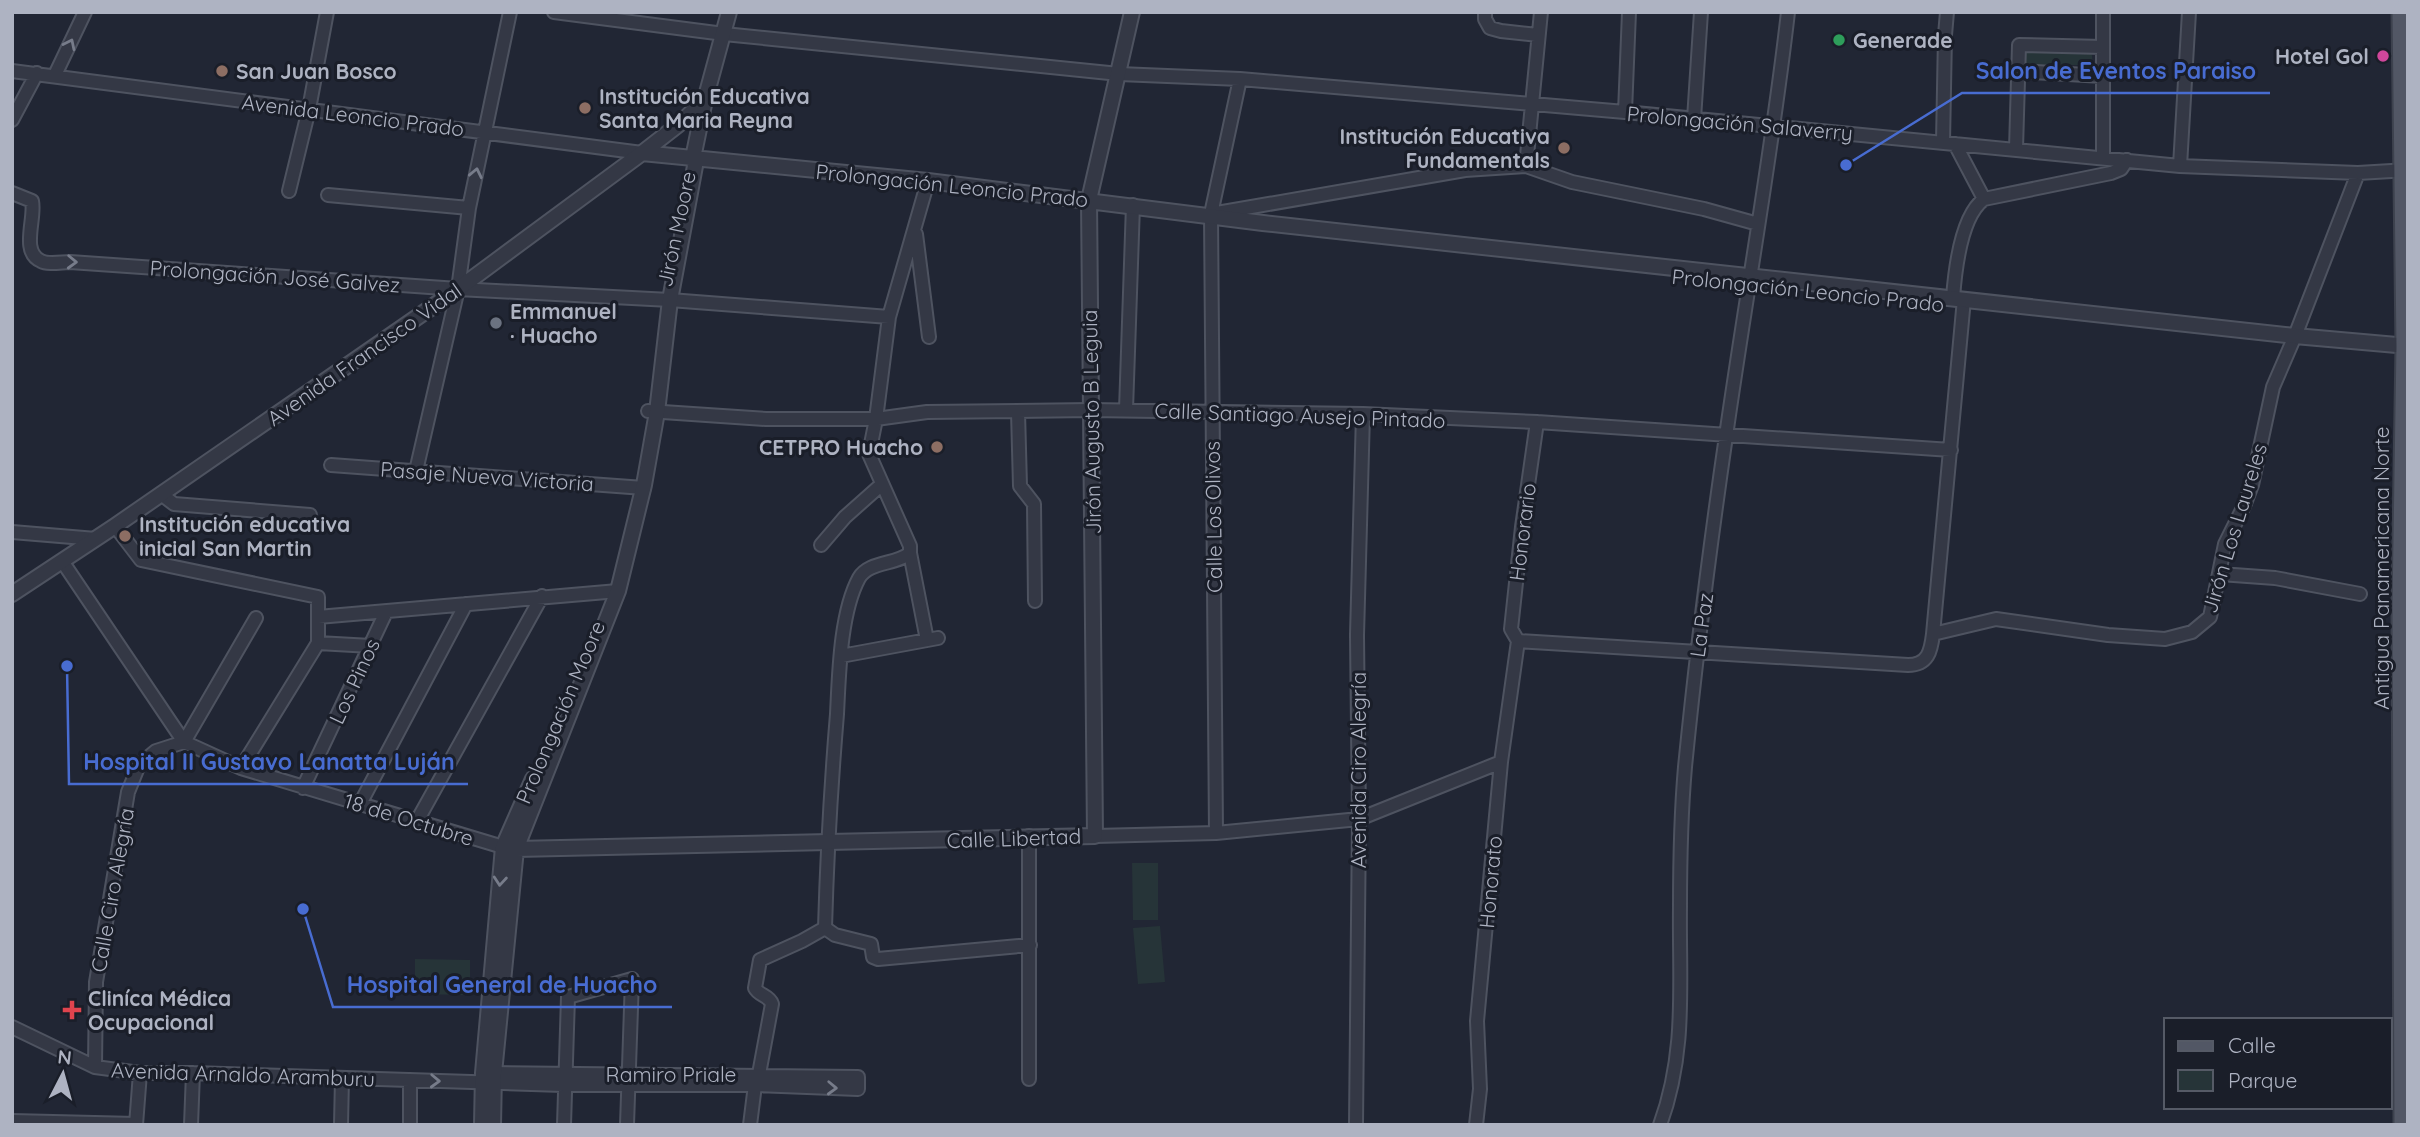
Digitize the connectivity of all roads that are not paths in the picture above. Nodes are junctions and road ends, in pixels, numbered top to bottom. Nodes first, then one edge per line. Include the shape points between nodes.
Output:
1 (85, 12) edge
2 (327, 12) edge
3 (510, 12) edge
4 (554, 12) edge
5 (729, 12) edge
6 (1132, 12) edge
7 (1485, 12) edge
8 (1541, 12) edge
9 (1629, 12) edge
10 (1701, 12) edge
11 (1788, 12) edge
12 (1947, 12) edge
13 (2103, 12) edge
14 (2189, 12) edge
15 (2402, 12) edge
16 (724, 34) junction
17 (1538, 35) junction
18 (2103, 47) junction
19 (12, 71) edge
20 (2017, 71) junction
21 (37, 73) junction
22 (1119, 74) junction
23 (55, 75) junction
24 (2103, 76) junction
25 (1240, 79) junction
26 (705, 100) junction
27 (1533, 104) junction
28 (309, 109) junction
29 (1625, 112) junction
30 (1694, 119) junction
31 (12, 120) edge
32 (1775, 126) junction
33 (485, 132) junction
34 (1949, 143) junction
35 (2017, 149) junction
36 (642, 153) junction
37 (693, 158) junction
38 (2103, 158) junction
39 (2127, 160) junction
40 (1526, 166) junction
41 (2180, 166) junction
42 (2405, 170) edge
43 (2358, 173) junction
44 (928, 181) junction
45 (289, 191) dead end
46 (12, 193) edge
47 (328, 195) dead end
48 (1984, 199) junction
49 (1089, 200) junction
50 (1133, 205) junction
51 (469, 208) junction
52 (1210, 214) junction
53 (1758, 224) junction
54 (915, 229) junction
55 (1751, 280) junction
56 (458, 289) junction
57 (665, 300) junction
58 (1960, 302) junction
59 (889, 317) junction
60 (929, 337) dead end
61 (2293, 340) junction
62 (2407, 350) edge
63 (1091, 410) junction
64 (1126, 410) junction
65 (1212, 411) junction
66 (652, 412) junction
67 (1018, 412) junction
68 (1363, 414) junction
69 (876, 419) junction
70 (1537, 422) junction
71 (1726, 436) junction
72 (1951, 450) junction
73 (331, 465) dead end
74 (416, 471) junction
75 (2405, 474) edge
76 (881, 485) junction
77 (640, 487) junction
78 (161, 494) junction
79 (310, 515) dead end
80 (115, 526) junction
81 (12, 532) edge
82 (96, 538) junction
83 (821, 545) dead end
84 (2405, 549) edge
85 (911, 553) junction
86 (62, 561) junction
87 (2220, 574) junction
88 (614, 591) junction
89 (12, 594) edge
90 (2360, 594) dead end
91 (542, 596) junction
92 (1035, 601) dead end
93 (466, 604) junction
94 (386, 612) junction
95 (318, 617) junction
96 (256, 618) dead end
97 (1933, 634) junction
98 (1518, 641) junction
99 (318, 643) junction
100 (371, 646) junction
101 (1698, 652) junction
102 (841, 656) junction
103 (2405, 663) edge
104 (184, 742) junction
105 (1501, 762) junction
106 (241, 768) junction
107 (303, 788) junction
108 (360, 804) junction
109 (1359, 819) junction
110 (417, 821) junction
111 (1216, 833) junction
112 (1029, 836) junction
113 (1095, 836) junction
114 (827, 843) junction
115 (509, 848) junction
116 (825, 928) junction
117 (1030, 945) junction
118 (2406, 953) edge
119 (12, 1027) edge
120 (95, 1068) junction
121 (140, 1073) junction
122 (193, 1073) junction
123 (342, 1078) junction
124 (488, 1078) junction
125 (565, 1079) junction
126 (1029, 1079) dead end
127 (410, 1080) junction
128 (629, 1080) junction
129 (757, 1080) junction
130 (858, 1083) dead end
131 (12, 1121) edge
132 (136, 1124) edge
133 (191, 1125) edge
134 (341, 1125) edge
135 (410, 1125) edge
136 (482, 1125) edge
137 (493, 1125) edge
138 (564, 1125) edge
139 (627, 1125) edge
140 (750, 1125) edge
141 (1356, 1125) edge
142 (1476, 1125) edge
143 (1660, 1125) edge
144 (2404, 1125) edge

23 -> 1 street
2 - 28 street
3 - 33 street
4 - 16 street, Prolongación Salaverry
5 - 16 street, Jirón Moore
6 - 22 street, Jirón Augusto B Leguia
7 - 17 street via 1490,28
8 - 17 street
9 - 29 street
10 - 30 street
11 - 32 street, La Paz
12 - 34 street
13 - 18 street
14 - 41 street
15 - 42 main road, Antigua Panamericana Norte
16 - 22 street, Prolongación Salaverry
16 - 26 street, Jirón Moore
17 - 27 street
18 - 20 street via 2020,44
18 - 24 street
19 - 21 street, Avenida Leoncio Prado
20 - 24 street
20 - 35 street
21 - 23 street, Avenida Leoncio Prado
21 - 31 street
22 - 25 street, Prolongación Salaverry
22 - 49 street, Jirón Augusto B Leguia
23 - 28 street, Avenida Leoncio Prado
24 - 38 street
25 - 27 street, Prolongación Salaverry
25 - 52 street, Calle Los Olivos
26 - 36 street, Avenida Francisco Vidal
26 - 37 street, Jirón Moore
27 - 29 street, Prolongación Salaverry
27 - 40 street
28 - 33 street, Avenida Leoncio Prado
28 - 45 street
29 - 30 street, Prolongación Salaverry
30 - 32 street, Prolongación Salaverry
32 - 34 street, Prolongación Salaverry
32 - 53 street, La Paz
33 - 36 street, Avenida Leoncio Prado
51 -> 33 street
34 - 35 street, Prolongación Salaverry
34 - 48 street
35 - 38 street, Prolongación Salaverry
36 - 37 street, Avenida Leoncio Prado
36 - 56 street, Avenida Francisco Vidal
37 - 44 street, Prolongación Leoncio Prado
37 - 57 street, Jirón Moore via 695,166
38 - 39 street, Prolongación Salaverry
39 - 41 street, Prolongación Salaverry
39 - 48 street via 2111,173
40 - 52 street, Prolongación Leoncio Prado via 1465,170
40 - 53 street, Prolongación Leoncio Prado via 1572,182
41 - 43 street, Prolongación Salaverry
42 - 43 street, Prolongación Salaverry
42 - 62 main road, Antigua Panamericana Norte
43 - 61 street, Jirón Los Laureles
44 - 49 street, Prolongación Leoncio Prado
44 - 54 street
46 -> 56 street, Prolongación José Galvez via 32,201 30,247 42,262
47 - 51 street
48 - 58 street via 1975,209 1955,271
49 - 50 street, Prolongación Leoncio Prado
49 - 63 street, Jirón Augusto B Leguia
50 - 52 street, Prolongación Leoncio Prado
50 - 64 street
51 - 56 street
52 - 55 street, Prolongación Leoncio Prado
52 - 65 street, Calle Los Olivos
53 - 55 street, La Paz
54 - 59 street
54 - 60 street
55 - 58 street, Prolongación Leoncio Prado
55 - 71 street, La Paz
56 - 57 street, Prolongación José Galvez
56 - 74 street
56 - 78 street, Avenida Francisco Vidal
57 - 59 street, Prolongación José Galvez
57 - 66 street, Prolongación Moore
58 - 61 street, Prolongación Leoncio Prado
58 - 72 street
59 - 69 street
61 - 62 street, Prolongación Leoncio Prado
61 - 87 street, Jirón Los Laureles via 2273,387 2252,485 2225,544
62 - 75 main road, Antigua Panamericana Norte
63 - 64 street, Calle Santiago Ausejo Pintado
63 - 67 street, Calle Santiago Ausejo Pintado
63 - 113 street, Jirón Augusto B Leguia
64 - 65 street, Calle Santiago Ausejo Pintado
65 - 68 street, Calle Santiago Ausejo Pintado
65 - 111 street, Calle Los Olivos
66 - 69 street, Calle Santiago Ausejo Pintado
66 - 77 street, Prolongación Moore
67 - 69 street, Calle Santiago Ausejo Pintado via 927,412
67 - 92 street via 1020,486 1034,504
68 - 70 street, Calle Santiago Ausejo Pintado
68 - 109 street, Avenida Ciro Alegría via 1357,635
69 - 76 street via 869,454
70 - 71 street, Calle Santiago Ausejo Pintado
70 - 98 street, Honorario via 1511,629
71 - 72 street, Calle Santiago Ausejo Pintado
71 - 101 street, La Paz
72 - 97 street
73 - 74 street, Pasaje Nueva Victoria
74 - 77 street, Pasaje Nueva Victoria
75 - 84 main road, Antigua Panamericana Norte
76 - 83 street
76 - 85 street
77 - 88 street, Prolongación Moore
78 - 79 street via 174,504
78 - 80 street, Avenida Francisco Vidal
80 - 82 street, Avenida Francisco Vidal
80 - 95 street via 141,560 318,597
81 - 82 street
82 - 86 street, Avenida Francisco Vidal
84 - 103 main road, Antigua Panamericana Norte
85 - 102 street via 860,576 850,602
85 - 102 street via 933,639
86 - 89 street, Avenida Francisco Vidal
86 - 104 street
87 - 90 street via 2275,578
87 - 97 street, Jirón Los Laureles via 2210,617 2192,632 2165,639 1996,620
88 - 91 street
88 - 115 street, Prolongación Moore
91 - 93 street
91 - 110 street
93 - 94 street
93 - 108 street
94 - 95 street
94 - 100 street, Los Pinos
95 - 99 street
96 - 104 street
97 - 101 street via 1928,656 1913,665
98 - 101 street
98 - 105 street, Honorato
99 - 100 street
99 - 106 street
100 - 107 street, Los Pinos
101 - 143 street, La Paz via 1683,785 1681,1029 1671,1095
102 - 114 street
103 - 118 main road, Antigua Panamericana Norte
104 - 106 street, 18 de Octubre
104 - 120 street, Calle Ciro Alegría via 156,751 139,765 128,792 96,982
105 - 109 street, Calle Libertad
105 - 142 street, Honorato via 1477,1021 1480,1089
106 - 107 street, 18 de Octubre
107 - 108 street, 18 de Octubre
108 - 110 street, 18 de Octubre
109 - 111 street, Calle Libertad
109 - 141 street, Avenida Ciro Alegría
110 - 115 street, 18 de Octubre
111 - 113 street, Calle Libertad
112 - 113 street, Calle Libertad
112 - 114 street, Calle Libertad
112 - 117 street
114 - 115 street, Calle Libertad
114 - 116 street
115 - 124 street, Prolongación Moore
116 - 117 street via 871,944 878,960
116 - 129 street via 760,960 755,988 772,1004
117 - 126 street
118 - 144 main road, Antigua Panamericana Norte
119 - 120 street, Avenida Arnaldo Aramburu
120 - 121 street, Avenida Arnaldo Aramburu
121 - 122 street, Avenida Arnaldo Aramburu
121 - 132 street
122 - 123 street, Avenida Arnaldo Aramburu
122 - 133 street
123 - 127 street, Avenida Arnaldo Aramburu
123 - 134 street
124 - 125 street, Ramiro Priale
127 -> 124 street, Avenida Arnaldo Aramburu
124 - 136 street, Prolongación Moore
124 - 137 street, Prolongación Moore
125 - 128 street, Ramiro Priale
125 - 128 street via 568,998 632,979
125 - 138 street
127 - 135 street
128 - 129 street, Ramiro Priale
128 - 139 street
129 - 130 street, Ramiro Priale
129 - 140 street
131 - 132 street

